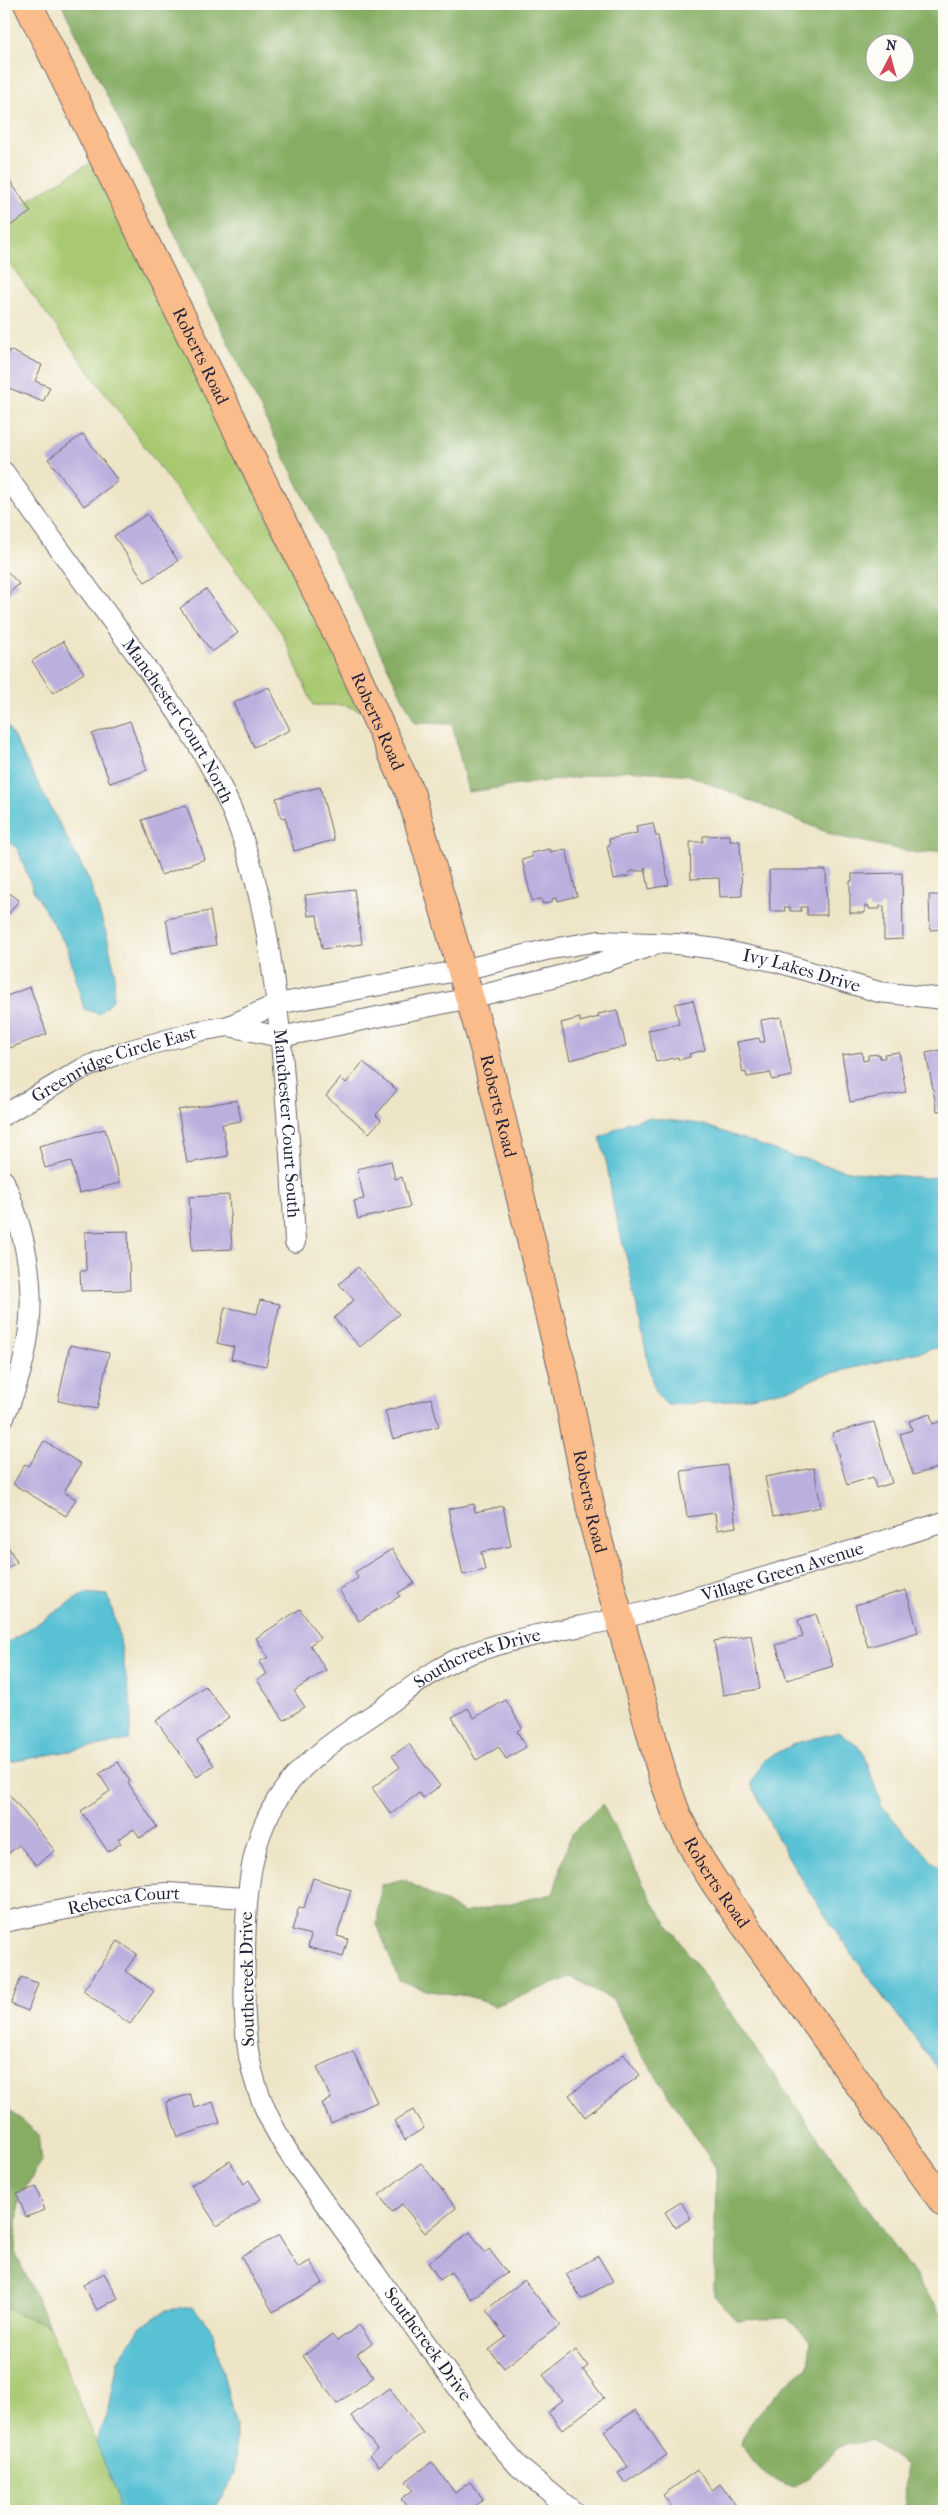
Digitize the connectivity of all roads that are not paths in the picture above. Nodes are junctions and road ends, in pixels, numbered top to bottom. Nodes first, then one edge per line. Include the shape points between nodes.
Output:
1 (28, 4) edge
2 (5, 477) edge
3 (660, 943) junction
4 (462, 970) junction
5 (470, 998) junction
6 (944, 999) edge
7 (277, 1004) junction
8 (229, 1026) junction
9 (280, 1037) junction
10 (4, 1115) edge
11 (4, 1181) edge
12 (295, 1242) dead end
13 (4, 1417) edge
14 (944, 1522) edge
15 (620, 1619) junction
16 (246, 1898) junction
17 (4, 1922) edge
18 (944, 2204) edge
19 (573, 2511) edge

1 - 4 main road, Roberts Road via 382,730 416,811
2 - 7 street, Manchester Court North via 175,708 224,792 256,882
3 - 4 street, Ivy Lakes Drive via 599,941
3 - 5 street, Ivy Lakes Drive via 582,969
3 - 6 street, Ivy Lakes Drive via 739,953 879,992
4 - 5 main road, Roberts Road
4 - 7 street, Greenridge Circle East
5 - 9 street, Greenridge Circle East
5 - 15 main road, Roberts Road via 564,1375 594,1526
7 - 8 street, Greenridge Circle East
7 - 9 street, Manchester Court South
8 - 9 street, Greenridge Circle East
8 - 10 street, Greenridge Circle East via 120,1053 82,1069
9 - 12 street, Manchester Court South
11 - 13 street via 24,1236 31,1293 25,1356
14 - 15 street, Village Green Avenue via 773,1576
15 - 16 street, Southcreek Drive via 516,1641 475,1652 445,1665 316,1756 281,1793 267,1818 256,1845
15 - 18 main road, Roberts Road via 663,1777 678,1818 699,1858
16 - 17 street, Rebecca Court via 134,1894
16 - 19 street, Southcreek Drive via 244,2021 247,2051 264,2109 277,2136 498,2443 519,2467

